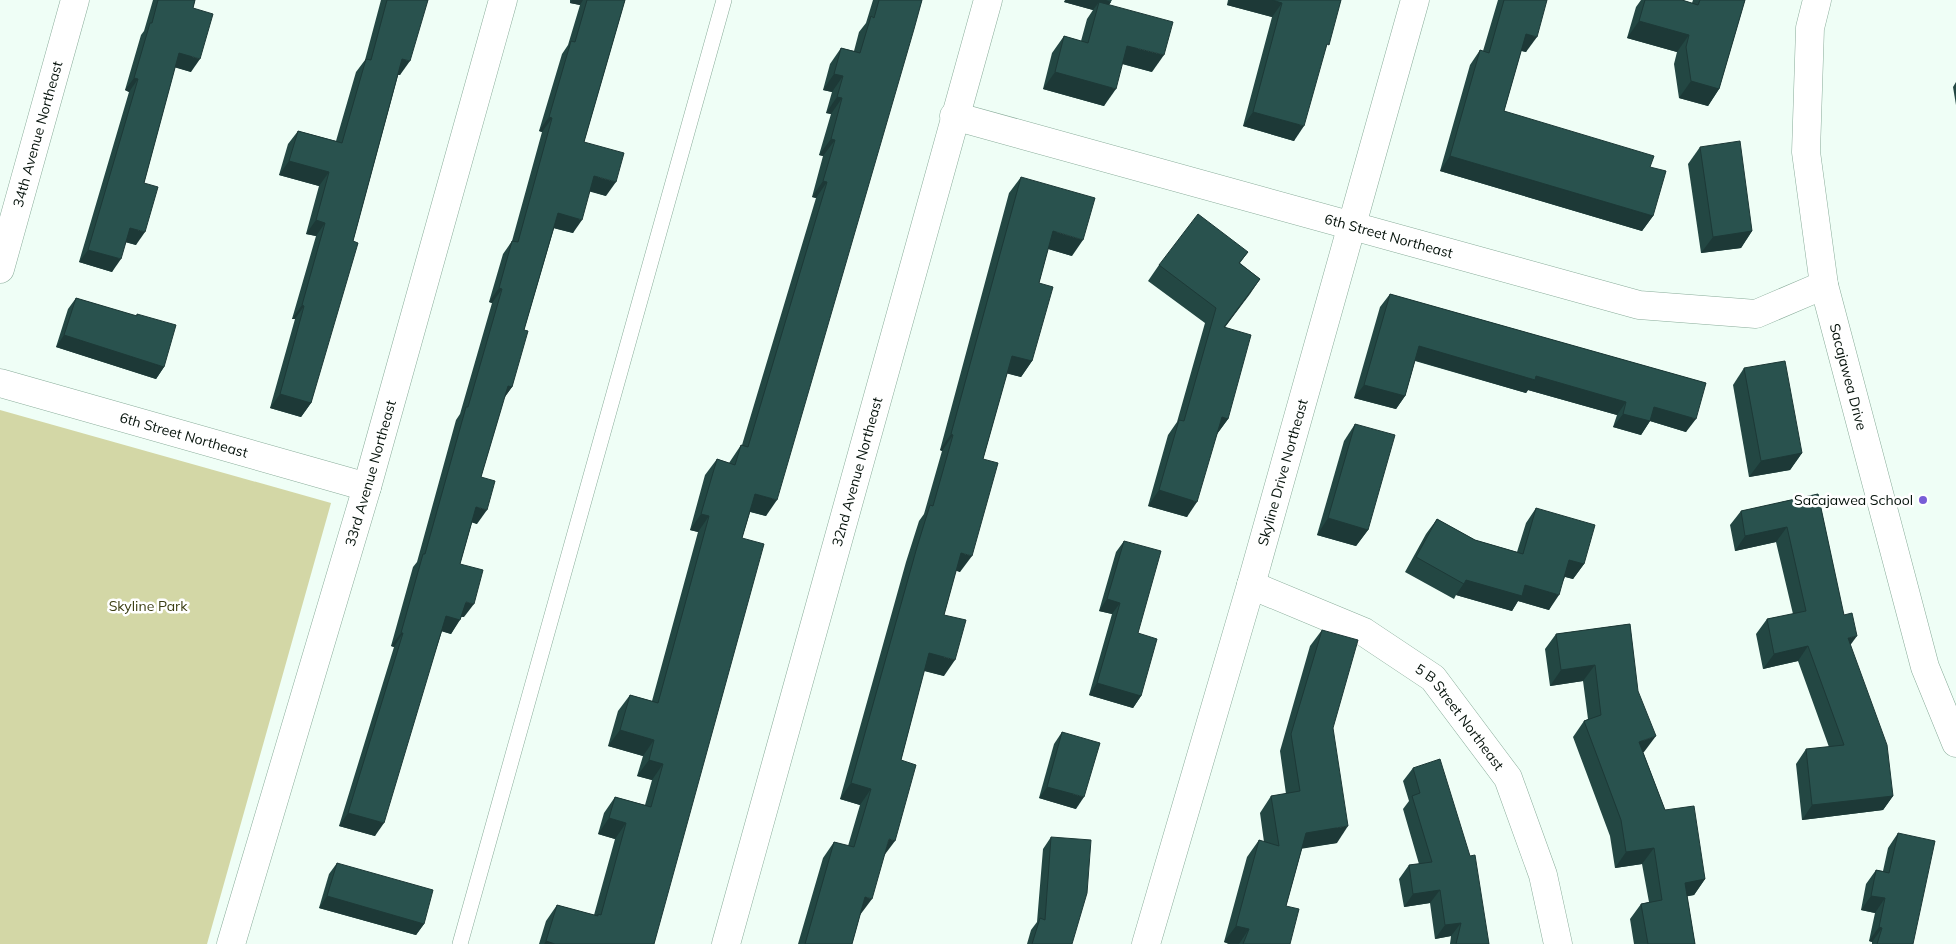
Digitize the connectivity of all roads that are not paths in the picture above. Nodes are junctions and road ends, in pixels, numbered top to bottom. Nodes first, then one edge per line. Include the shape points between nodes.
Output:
1 (75, 0) edge
2 (503, 0) edge
3 (724, 0) edge
4 (988, 0) edge
5 (1416, 0) edge
6 (1817, 0) edge
7 (954, 116) junction
8 (1353, 227) junction
9 (0, 268) edge
10 (1824, 285) junction
11 (0, 383) edge
12 (367, 487) junction
13 (1251, 585) junction
14 (1956, 743) edge
15 (236, 943) edge
16 (460, 944) edge
17 (726, 944) edge
18 (1146, 944) edge
19 (1558, 944) edge

1 - 9 street, 34th Avenue Northeast
2 - 12 street, 33rd Avenue Northeast
3 - 16 lane
4 - 7 street, 32nd Avenue Northeast
5 - 8 street, Skyline Drive Northeast
6 - 10 street, Sacajawea Drive via 1810,28 1806,152
7 - 8 street, 6th Street Northeast
7 - 17 street, 32nd Avenue Northeast
8 - 10 street, 6th Street Northeast via 1638,305 1756,314
8 - 13 street, Skyline Drive Northeast
10 - 14 street, Sacajawea Drive via 1925,667
11 - 12 street, 6th Street Northeast
12 - 15 street, 33rd Avenue Northeast
13 - 18 street, Skyline Drive Northeast
13 - 19 street, 5 B Street Northeast via 1364,632 1433,678 1508,778 1543,875

